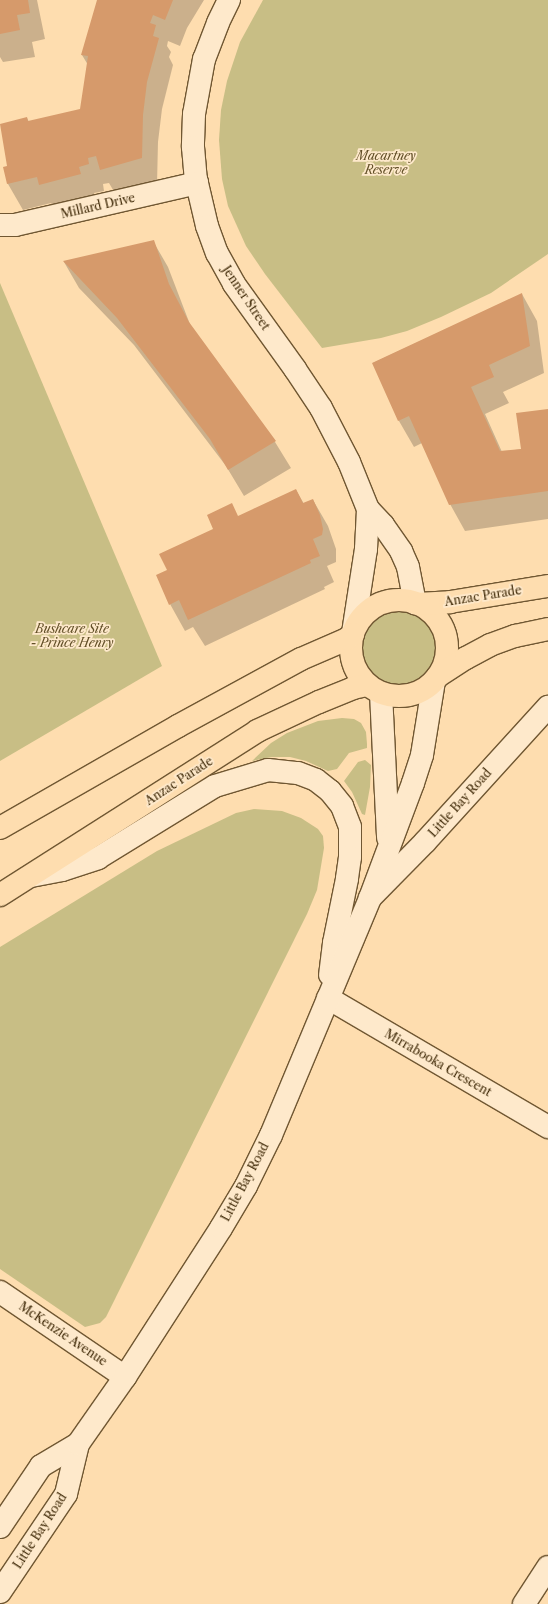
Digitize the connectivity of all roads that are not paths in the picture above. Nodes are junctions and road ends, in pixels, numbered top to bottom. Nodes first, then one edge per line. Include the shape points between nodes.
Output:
1 (229, 0) edge
2 (197, 183) junction
3 (0, 225) edge
4 (368, 509) junction
5 (548, 586) edge
6 (416, 603) junction
7 (548, 629) edge
8 (353, 633) junction
9 (436, 678) junction
10 (374, 689) junction
11 (548, 707) edge
12 (0, 828) edge
13 (388, 846) junction
14 (30, 876) junction
15 (0, 895) edge
16 (370, 898) junction
17 (328, 998) junction
18 (548, 1127) edge
19 (0, 1292) edge
20 (126, 1378) junction
21 (78, 1444) junction
22 (0, 1527) edge
23 (548, 1567) edge
24 (0, 1592) edge
25 (524, 1604) edge

1 - 2 street, Jenner Street via 212,37 199,76 193,123
2 - 3 street, Millard Drive via 15,225
2 - 4 street, Jenner Street via 207,226 228,274 321,408 349,462
4 - 6 street, Jenner Street via 387,530 406,560
4 - 8 street, Jenner Street via 366,549
5 - 6 main road, Anzac Parade via 450,602
6 - 8 main road via 396,600 378,605 363,616
6 - 9 main road via 433,615 445,634 446,656
7 - 9 main road via 515,636 490,645
8 - 10 main road via 350,648 352,662 358,675
8 - 12 main road via 347,639 301,659 178,726
9 - 10 main road via 418,693 400,697
9 - 13 street, Little Bay Road via 422,755
10 - 13 street, Little Bay Road
10 - 14 main road, Anzac Parade via 353,688 257,731
11 - 16 street, Little Bay Road via 425,842
13 - 16 street, Little Bay Road
14 - 15 main road, Anzac Parade
14 - 17 street via 62,870 98,858 190,800 227,781 268,770 288,771 307,776 324,785 335,797 347,816 350,827 349,864 334,943
16 - 17 street, Little Bay Road
17 - 18 street, Mirrabooka Crescent
17 - 20 street, Little Bay Road via 246,1186
19 - 20 street, McKenzie Avenue
20 - 21 street, Little Bay Road
21 - 22 street, Little Bay Road via 41,1466
21 - 24 street, Little Bay Road via 66,1494
23 - 25 street

